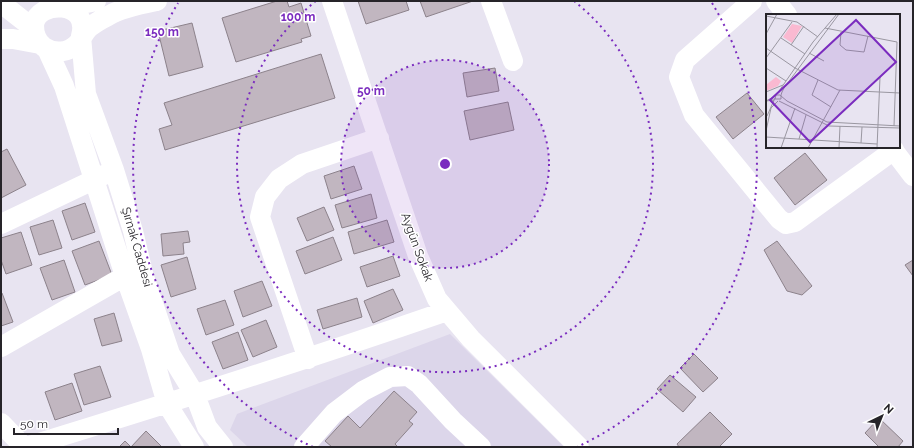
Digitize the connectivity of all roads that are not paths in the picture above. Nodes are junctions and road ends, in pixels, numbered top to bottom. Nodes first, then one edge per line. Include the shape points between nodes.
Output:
1 (96, 1) edge
2 (157, 1) edge
3 (332, 1) edge
4 (491, 1) edge
5 (752, 1) edge
6 (776, 1) edge
7 (1, 3) edge
8 (786, 14) edge
9 (41, 20) edge
10 (1, 21) edge
11 (81, 36) junction
12 (1, 39) edge
13 (513, 61) dead end
14 (379, 138) junction
15 (893, 149) edge
16 (114, 170) junction
17 (913, 176) edge
18 (95, 180) junction
19 (1, 224) edge
20 (126, 276) junction
21 (448, 311) junction
22 (1, 347) edge
23 (308, 359) junction
24 (195, 395) junction
25 (167, 404) junction
26 (1, 423) edge
27 (25, 447) edge
28 (194, 447) edge
29 (222, 447) edge
30 (304, 447) edge
31 (481, 447) edge
32 (579, 447) edge

1 - 9 street
2 - 11 street via 110,15 90,27
3 - 14 street, Aygün Sokak
4 - 13 street
5 - 15 street via 685,60 679,77 694,115 779,219 786,224 795,222
6 - 8 street
7 - 9 street, Şırnak Caddesi
9 - 10 street
9 - 11 street, Şırnak Caddesi via 73,7 80,16 83,28
9 - 11 street via 55,52 67,50 77,44
9 - 12 street via 13,39
9 - 18 street, Şırnak Caddesi
11 - 16 street, Şırnak Caddesi via 86,94
14 - 21 street, Aygün Sokak via 418,256 437,298
14 - 23 street via 302,164 280,179 265,197 260,217
15 - 17 street
16 - 18 street
16 - 24 street, Şırnak Caddesi via 144,277 170,354
18 - 19 street
18 - 20 street, Şırnak Caddesi
20 - 22 street
20 - 25 street, Şırnak Caddesi
21 - 23 street
21 - 32 street, Aygün Sokak via 471,339
23 - 24 street
24 - 25 street
24 - 29 street, Şırnak Caddesi via 207,427
25 - 27 street
25 - 28 street, Şırnak Caddesi
26 - 27 street
30 - 31 street via 334,413 363,391 390,377 408,376

